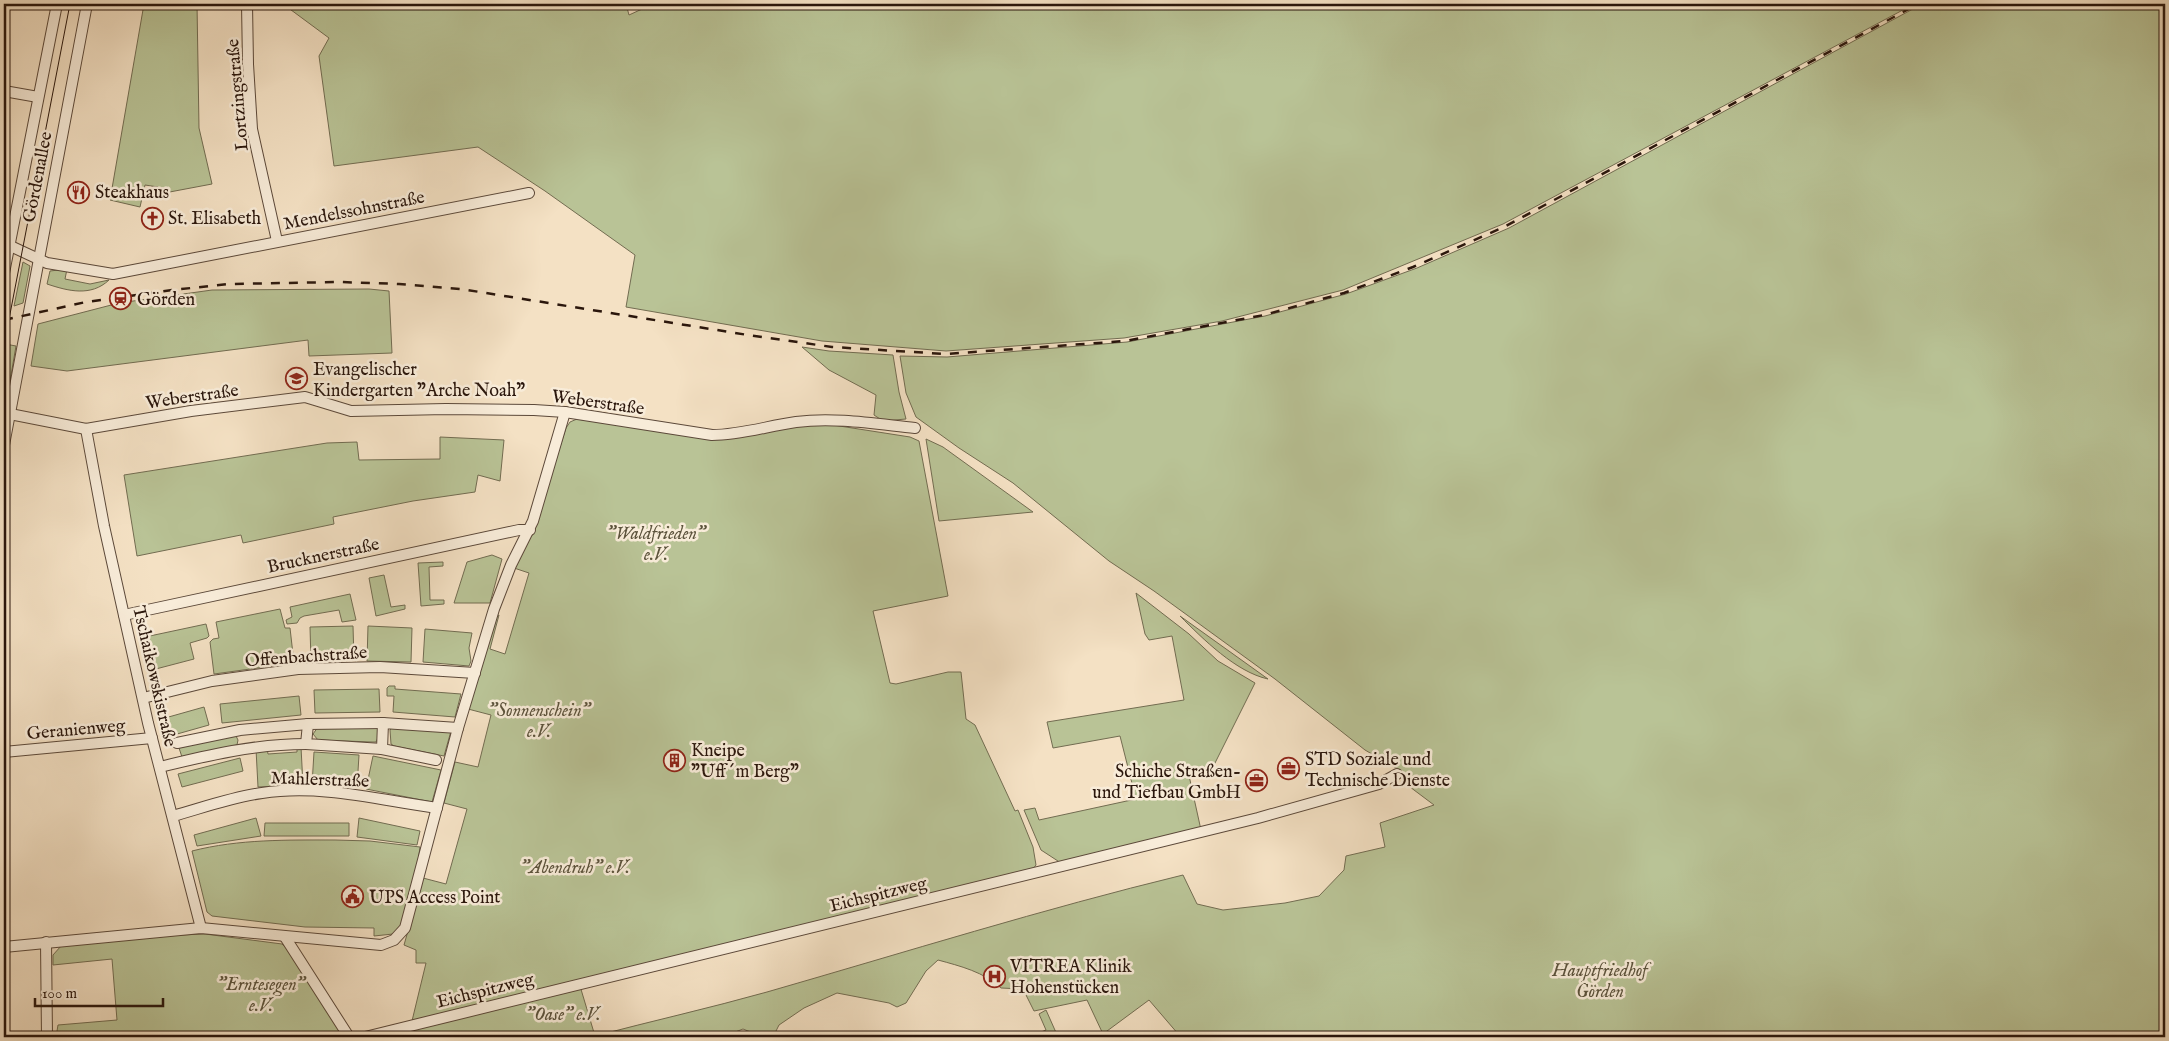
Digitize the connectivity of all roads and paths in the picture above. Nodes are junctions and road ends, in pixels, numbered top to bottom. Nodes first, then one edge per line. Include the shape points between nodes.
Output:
1 (57, 4) edge
2 (86, 4) edge
3 (247, 4) edge
4 (4, 91) edge
5 (38, 97) junction
6 (529, 193) dead end
7 (277, 242) junction
8 (7, 244) edge
9 (38, 259) junction
10 (4, 274) edge
11 (565, 412) junction
12 (10, 414) junction
13 (915, 428) dead end
14 (86, 429) junction
15 (4, 445) edge
16 (530, 530) junction
17 (124, 615) junction
18 (474, 673) junction
19 (143, 698) junction
20 (382, 723) junction
21 (308, 724) junction
22 (458, 728) junction
23 (242, 729) junction
24 (152, 738) junction
25 (177, 744) dead end
26 (306, 744) junction
27 (246, 748) junction
28 (382, 749) junction
29 (4, 752) edge
30 (436, 760) dead end
31 (160, 767) junction
32 (1397, 774) dead end
33 (437, 808) junction
34 (173, 816) junction
35 (202, 928) junction
36 (285, 937) junction
37 (46, 942) junction
38 (4, 947) edge
39 (47, 1037) edge
40 (349, 1037) edge
41 (365, 1037) edge

1 - 5 street, Gördenallee
2 - 9 street, Gördenallee
3 - 7 street, Lortzingstraße via 252,129
4 - 5 street
5 - 8 street, Gördenallee
6 - 7 street, Mendelssohnstraße
7 - 9 street, Mendelssohnstraße via 113,274
8 - 9 street, Mendelssohnstraße
8 - 10 street, Gördenallee
9 - 12 street, Gördenallee
11 - 13 street, Weberstraße via 712,435 730,435 796,422 833,420
11 - 14 street, Weberstraße via 351,411 305,397 191,411
11 - 16 street
12 - 14 street, Weberstraße
12 - 15 street, Gördenallee
14 - 17 street, Tschaikowskistraße
16 - 17 street, Brucknerstraße
16 - 18 street via 511,565
17 - 19 street, Tschaikowskistraße
18 - 19 street, Offenbachstraße via 380,667 298,669 212,681
18 - 22 street
19 - 24 street, Tschaikowskistraße
20 - 21 street
20 - 22 street
20 - 28 street
21 - 23 street
21 - 26 street
22 - 33 street
23 - 25 street
23 - 27 street
24 - 29 street, Geranienweg
24 - 31 street, Tschaikowskistraße
26 - 27 street
26 - 28 street
27 - 31 street
28 - 30 street
31 - 34 street, Tschaikowskistraße
32 - 41 street, Eichspitzweg via 1379,784 1259,818
33 - 34 street, Mahlerstraße via 363,795 288,791 252,795
33 - 36 street via 404,928 394,940 381,945
34 - 35 street, Tschaikowskistraße
35 - 36 street
35 - 37 street
36 - 40 street
37 - 38 street
37 - 39 street

